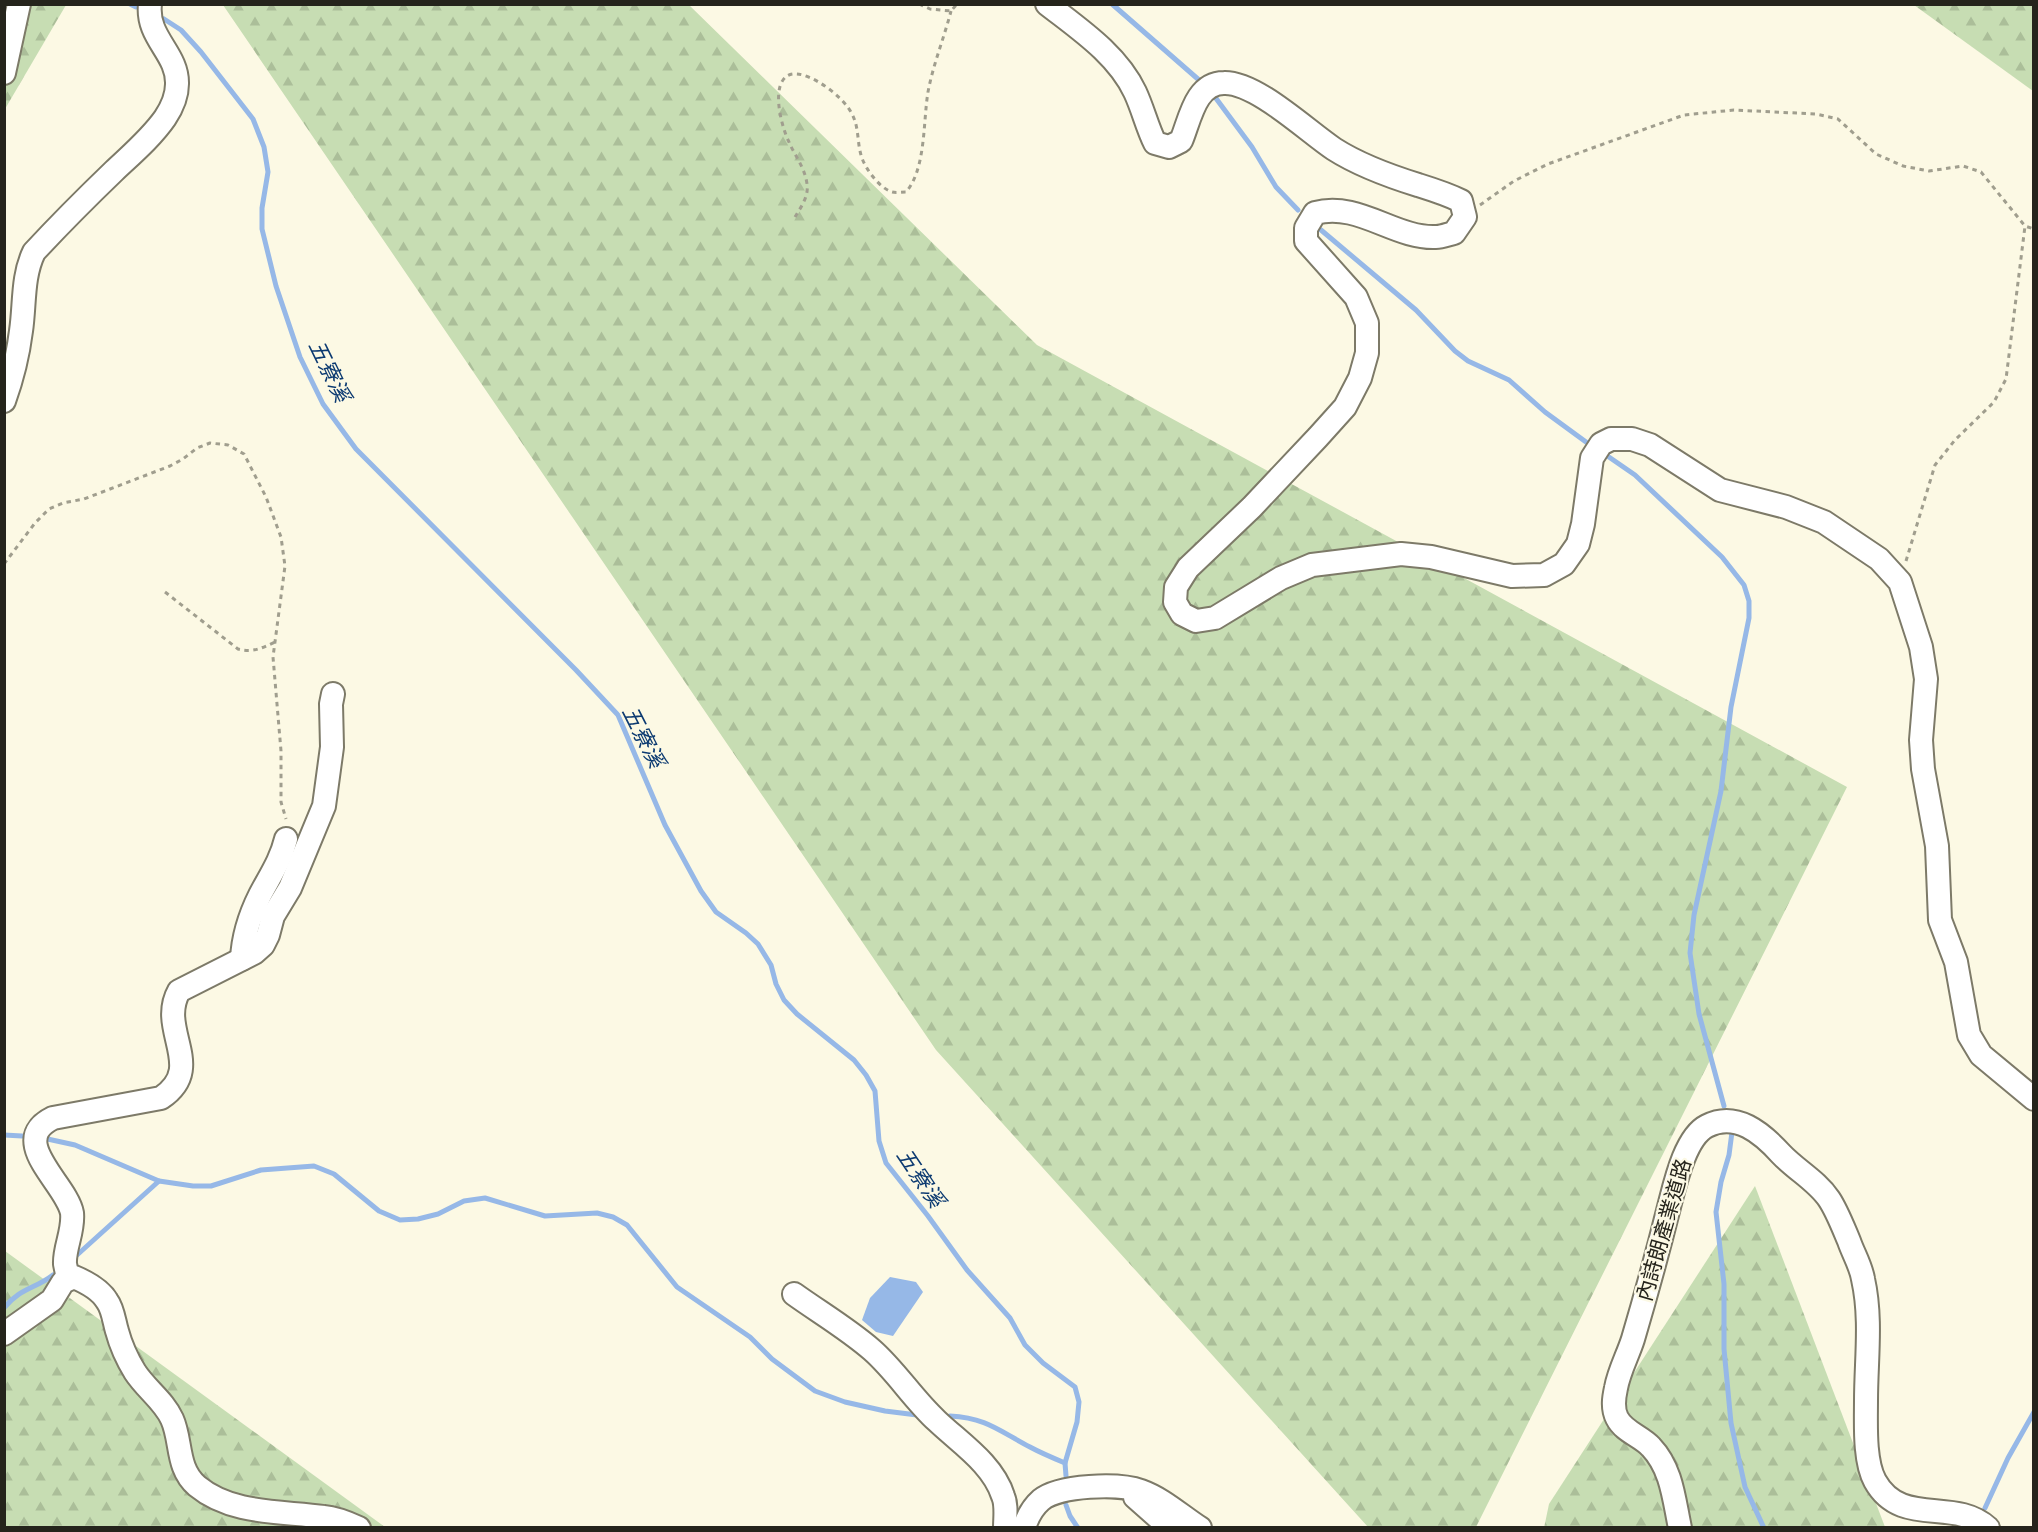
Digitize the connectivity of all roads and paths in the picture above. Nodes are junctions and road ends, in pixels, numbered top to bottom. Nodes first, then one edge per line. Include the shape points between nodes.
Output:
1 (19, 4) edge
2 (150, 4) edge
3 (919, 4) edge
4 (957, 4) edge
5 (1047, 4) edge
6 (951, 11) junction
7 (4, 73) edge
8 (795, 217) dead end
9 (1465, 217) junction
10 (2025, 226) junction
11 (2034, 229) edge
12 (4, 401) edge
13 (4, 564) edge
14 (1900, 582) junction
15 (165, 592) dead end
16 (275, 642) junction
17 (333, 694) dead end
18 (286, 839) joint
19 (243, 959) junction
20 (2034, 1098) edge
21 (68, 1278) junction
22 (794, 1294) dead end
23 (4, 1334) edge
24 (1125, 1488) junction
25 (359, 1527) edge
26 (1005, 1527) edge
27 (1024, 1527) edge
28 (1170, 1527) edge
29 (1200, 1527) edge
30 (1680, 1527) edge
31 (1988, 1527) edge

1 - 7 lane
2 - 12 lane via 152,30 176,73 173,102 144,143 34,252 25,277 21,333
3 - 6 path
4 - 6 path
5 - 9 lane via 1092,38 1122,70 1135,91 1155,143 1170,147 1181,141 1204,89 1223,82 1240,86 1269,100 1335,150 1381,173 1461,201
6 - 8 path via 929,90 919,165 906,192 894,193 882,187 869,170 861,156 852,113 835,94 809,77 795,73 785,76 778,86 779,107 808,186
9 - 10 path via 1490,196 1548,164 1684,115 1734,110 1816,114 1838,119 1876,154 1903,166 1929,171 1962,166 1981,172
9 - 14 lane via 1455,233 1436,237 1330,209 1315,213 1306,228 1306,241 1356,297 1367,323 1367,353 1360,378 1345,407 1318,437 1188,568 1176,587 1175,602 1182,614 1196,621 1215,618 1281,578 1312,565 1401,554 1512,576 1544,575 1564,564 1578,544 1592,458 1611,439 1632,439 1650,445 1720,489 1824,522 1879,559
10 - 11 path
10 - 14 path via 2006,379 1994,402 1935,465
13 - 16 path via 49,509 170,466 210,443 228,444 244,454 281,537 285,566
14 - 20 lane via 1921,647 1926,679 1921,740 1937,846 1940,920 1956,962 1970,1035 1981,1055
15 - 16 path via 238,649 257,651
16 - 18 path
17 - 19 lane via 331,757 324,806 263,945
18 - 19 lane via 283,855 260,895 243,941
19 - 21 lane via 191,984 174,999 173,1020 182,1070 172,1090 161,1098 43,1123 35,1145 38,1155 72,1212 65,1263
21 - 23 lane via 52,1300
21 - 25 lane via 90,1285 108,1302 136,1374 170,1414 178,1453 195,1484 206,1493 246,1508 327,1517
22 - 26 lane via 870,1348 936,1421 982,1462 1004,1496
24 - 27 lane via 1088,1487 1051,1494 1040,1500
24 - 28 lane
24 - 29 lane via 1163,1502
30 - 31 lane, 內詩朗產業道路 via 1670,1479 1661,1460 1617,1419 1614,1406 1617,1384 1688,1144 1705,1126 1724,1120 1746,1124 1768,1139 1829,1198 1844,1229 1863,1277 1868,1316 1866,1432 1875,1481 1896,1503 1911,1509 1970,1515

